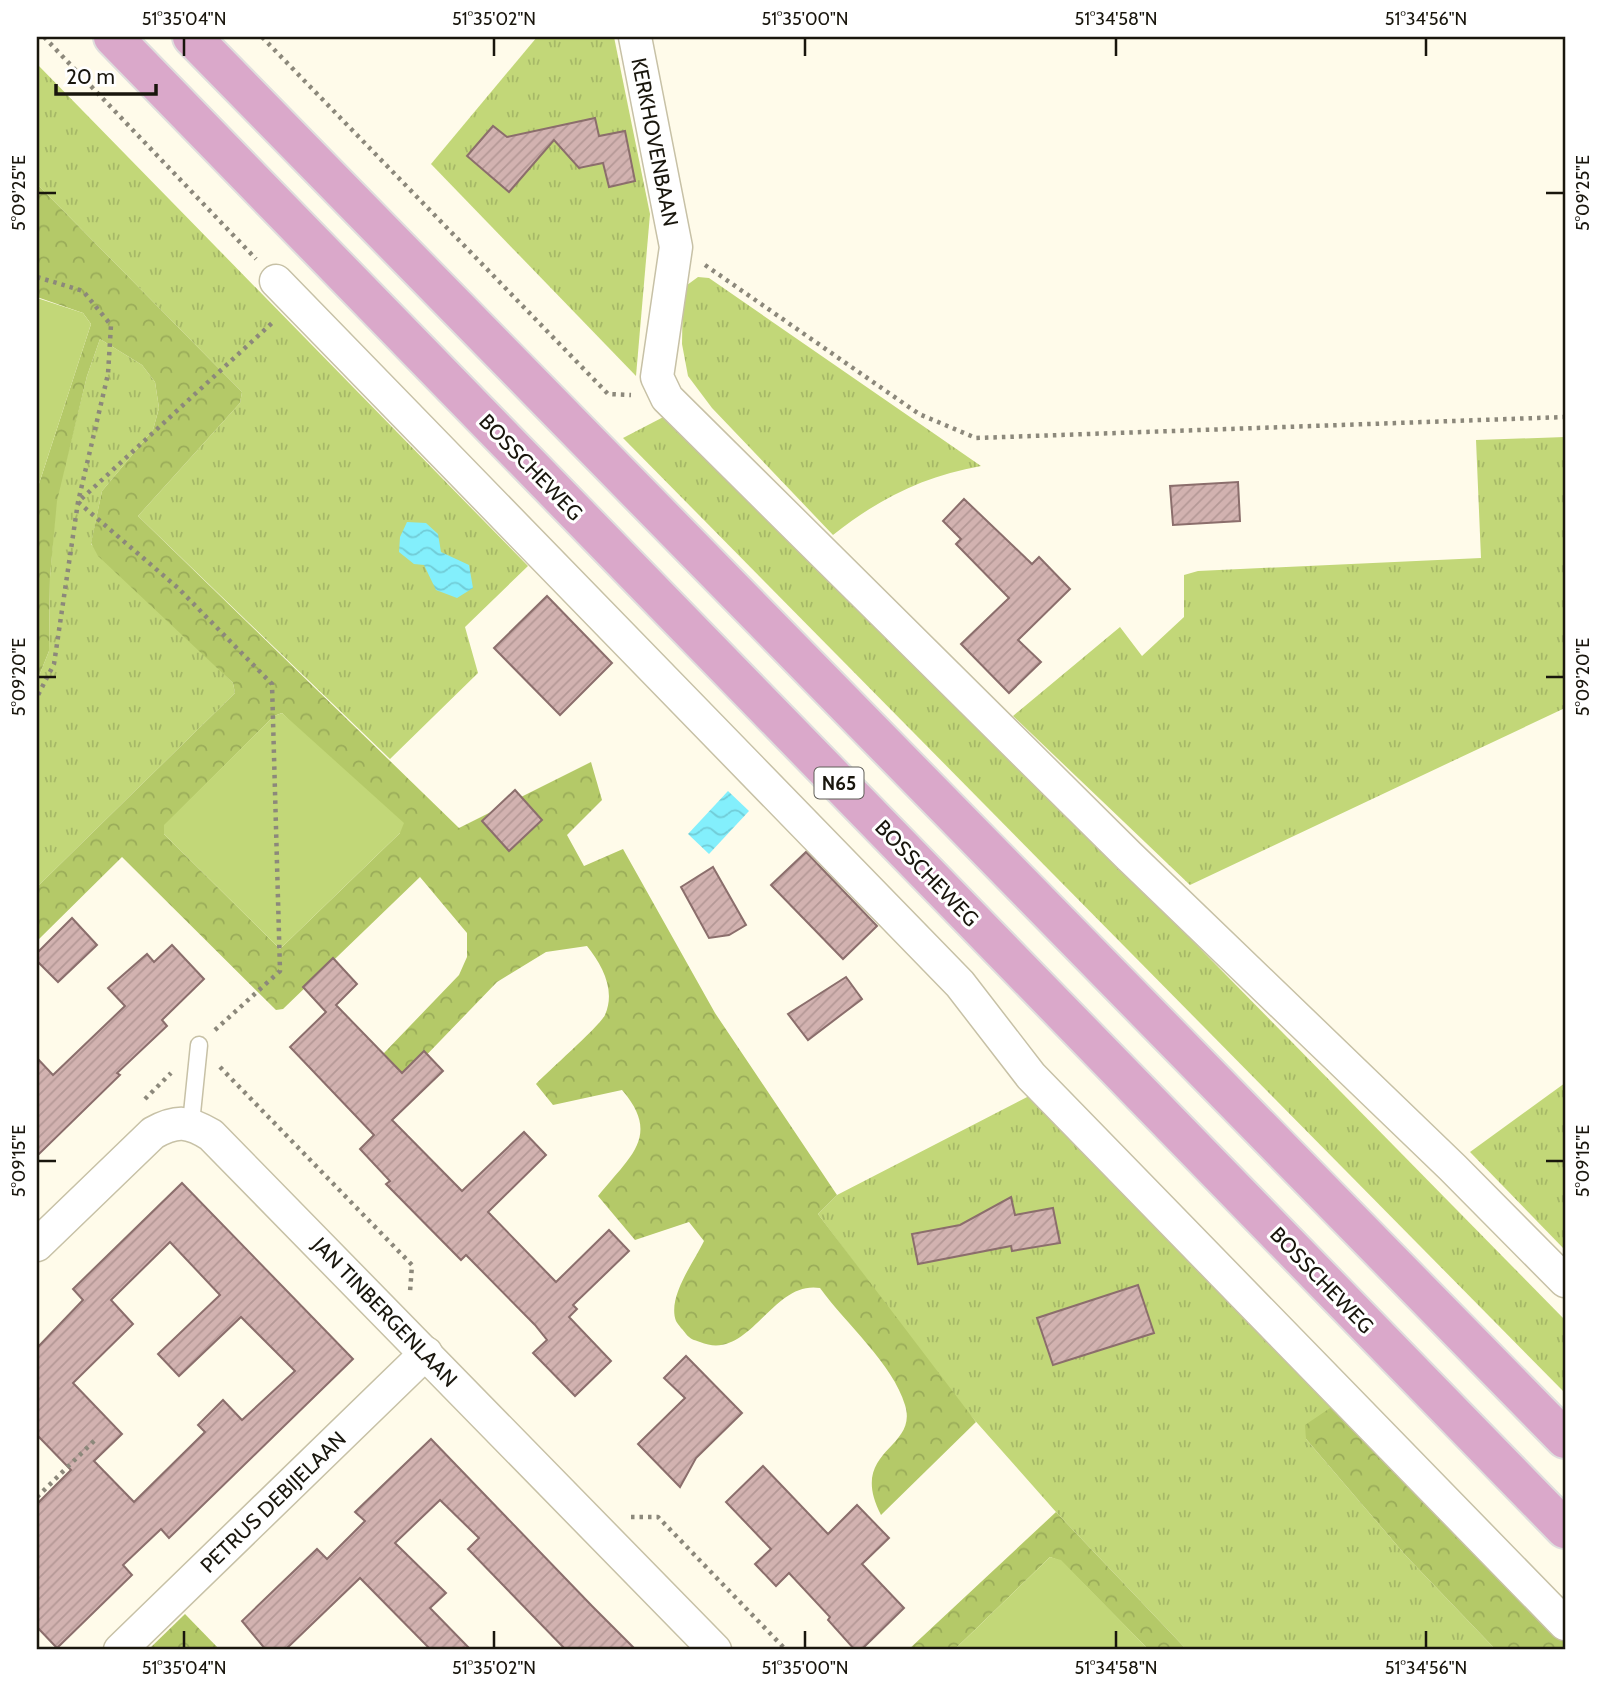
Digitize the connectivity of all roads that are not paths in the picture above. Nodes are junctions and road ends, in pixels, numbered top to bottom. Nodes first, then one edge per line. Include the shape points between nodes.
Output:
1 (113, 37) edge
2 (192, 37) edge
3 (635, 37) edge
4 (286, 291) road end
5 (199, 1045) road end
6 (191, 1123) junction
7 (37, 1245) edge
8 (1565, 1281) edge
9 (426, 1353) junction
10 (1565, 1440) edge
11 (1565, 1529) edge
12 (1565, 1624) edge
13 (120, 1650) edge
14 (715, 1650) edge

1 - 11 main road, BOSSCHEWEG / N65
2 - 10 main road, N65
3 - 8 street, KERKHOVENBAAN via 676,247 657,377 667,398
4 - 12 street via 960,984 1031,1076
5 - 6 lane
6 - 7 street via 167,1125 153,1133
6 - 9 street, JAN TINBERGENLAAN via 211,1135
9 - 13 street, PETRUS DEBIJELAAN
9 - 14 street, JAN TINBERGENLAAN

